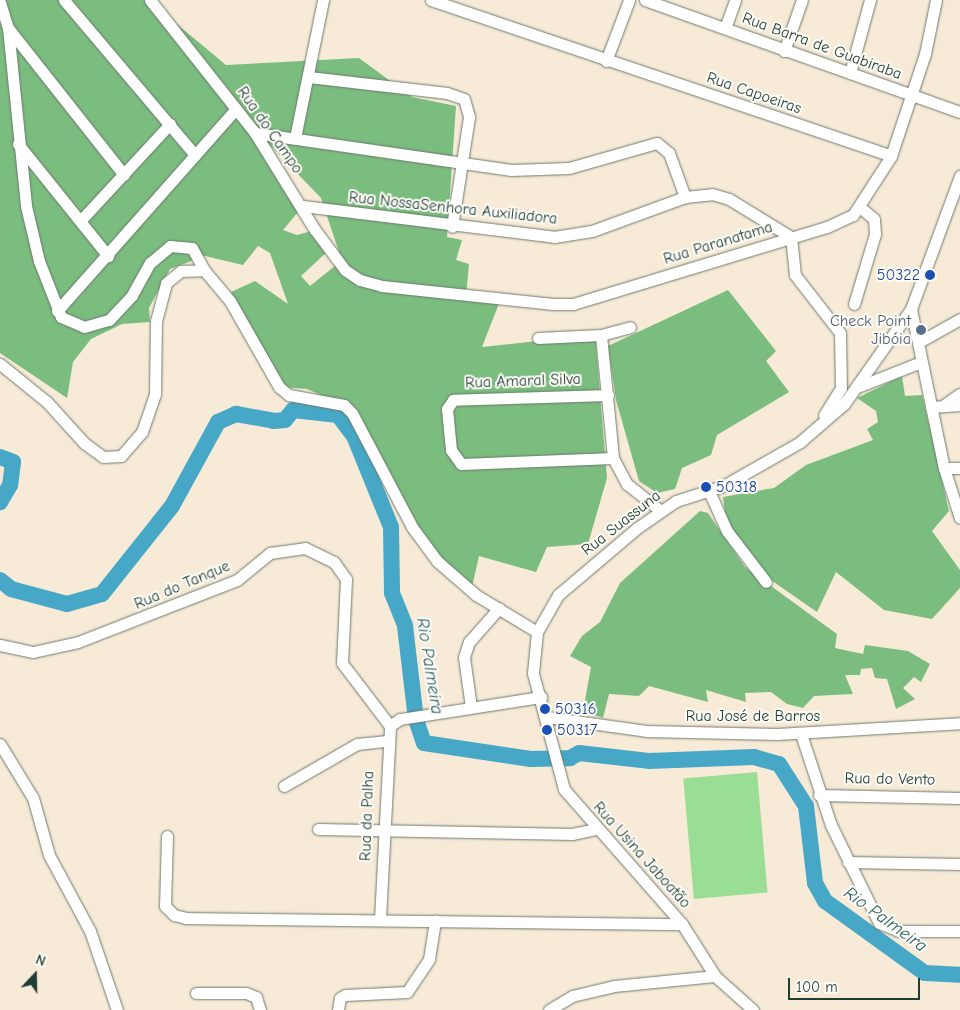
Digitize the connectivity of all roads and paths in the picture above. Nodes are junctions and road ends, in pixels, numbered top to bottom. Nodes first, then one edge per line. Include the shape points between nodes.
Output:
1 (64, 0) edge
2 (150, 0) edge
3 (323, 0) edge
4 (431, 0) edge
5 (629, 0) edge
6 (645, 0) edge
7 (735, 0) edge
8 (802, 0) edge
9 (870, 0) edge
10 (936, 0) edge
11 (0, 2) edge
12 (8, 28) junction
13 (725, 28) junction
14 (784, 50) junction
15 (606, 61) junction
16 (850, 73) junction
17 (309, 77) junction
18 (911, 95) junction
19 (236, 110) junction
20 (960, 112) edge
21 (170, 124) junction
22 (255, 133) junction
23 (295, 138) junction
24 (17, 144) junction
25 (195, 155) junction
26 (891, 156) junction
27 (462, 164) junction
28 (124, 175) junction
29 (960, 176) edge
30 (685, 197) junction
31 (303, 206) junction
32 (861, 208) junction
33 (81, 220) junction
34 (452, 227) junction
35 (792, 238) junction
36 (108, 256) junction
37 (204, 270) junction
38 (360, 280) joint
39 (854, 304) dead end
40 (912, 309) junction
41 (57, 311) junction
42 (960, 319) edge
43 (630, 327) dead end
44 (601, 335) junction
45 (538, 338) dead end
46 (919, 342) junction
47 (921, 362) junction
48 (0, 364) edge
49 (860, 386) junction
50 (960, 394) edge
51 (608, 396) junction
52 (944, 405) junction
53 (960, 405) edge
54 (931, 406) junction
55 (800, 442) junction
56 (613, 458) junction
57 (944, 468) junction
58 (960, 468) edge
59 (708, 490) junction
60 (661, 511) junction
61 (960, 518) edge
62 (766, 582) dead end
63 (499, 608) junction
64 (536, 632) junction
65 (0, 645) edge
66 (541, 697) junction
67 (471, 707) junction
68 (547, 717) junction
69 (395, 723) junction
70 (960, 723) edge
71 (801, 734) junction
72 (386, 741) junction
73 (0, 744) edge
74 (557, 762) joint
75 (284, 786) dead end
76 (819, 795) junction
77 (960, 798) edge
78 (318, 829) dead end
79 (596, 829) junction
80 (383, 832) junction
81 (166, 836) dead end
82 (848, 862) junction
83 (960, 864) edge
84 (380, 919) junction
85 (435, 920) junction
86 (682, 924) junction
87 (960, 931) edge
88 (714, 976) junction
89 (196, 993) dead end
90 (117, 1010) edge
91 (260, 1010) edge
92 (338, 1010) edge
93 (549, 1010) edge
94 (753, 1010) edge

1 - 21 street
2 - 19 street, Rua do Campo
3 - 17 street
4 - 15 street, Rua Capoeiras
5 - 15 street
6 - 13 street, Rua Barra de Guabiraba
7 - 13 street
8 - 14 street
9 - 16 street
10 - 18 street
11 - 12 street
12 - 24 street
12 - 28 street
13 - 14 street, Rua Barra de Guabiraba
14 - 16 street, Rua Barra de Guabiraba
15 - 26 street, Rua Capoeiras
16 - 18 street, Rua Barra de Guabiraba
17 - 23 street
17 - 27 street via 447,93 464,100 469,117
18 - 20 street, Rua Barra de Guabiraba
18 - 26 street
19 - 22 street, Rua do Campo
19 - 25 street
21 - 25 street
21 - 28 street
22 - 23 street
22 - 31 street, Rua do Campo
23 - 27 street
24 - 33 street
24 - 41 street via 39,261
25 - 36 street
26 - 32 street
27 - 30 street via 511,170 569,168 657,143 669,152
27 - 34 street
28 - 33 street
29 - 40 street, Rua Suassuna
30 - 34 street, Rua NossaSenhora Auxiliadora via 569,236
30 - 35 street, Rua NossaSenhora Auxiliadora via 712,194 729,198
31 - 34 street, Rua NossaSenhora Auxiliadora
31 - 38 street, Rua do Campo via 329,250
32 - 35 street, Rua Paranatama via 828,227
32 - 39 street via 874,219 875,234
33 - 36 street
35 - 38 street, Rua Paranatama via 573,304 524,304
35 - 55 street via 795,276 835,323 843,368 837,398
36 - 41 street
37 - 41 street via 192,248 170,246 150,262 132,295 109,320 84,327 68,323
37 - 48 street via 181,271 166,283 156,321 155,394 142,432 121,456 103,457 84,443 47,402
37 - 63 street via 230,301 271,379 289,394 332,401 352,412 426,548 452,576
40 - 46 street
40 - 49 street, Rua Suassuna
42 - 46 street
43 - 44 street
44 - 45 street
44 - 51 street
46 - 47 street
47 - 49 street
47 - 54 street
49 - 55 street, Rua Suassuna
50 - 52 street
51 - 56 street
51 - 56 street, Rua Amaral Silva via 453,400 448,404 448,418 451,450 461,464
52 - 53 street
52 - 54 street
54 - 57 street
55 - 59 street, Rua Suassuna via 740,477
56 - 60 street via 627,484
57 - 58 street
57 - 61 street
59 - 60 street, Rua Suassuna
59 - 62 street via 727,531
60 - 64 street, Rua Suassuna via 558,595
63 - 64 street
63 - 67 street via 469,642 464,657
64 - 66 street, Rua Suassuna via 532,661
65 - 69 street, Rua do Tanque via 33,652 78,642 237,580 270,553 305,548 334,562 346,579 342,663
66 - 67 street
66 - 68 street, Rua Suassuna
67 - 69 street
68 - 71 street, Rua José de Barros via 646,731
68 - 74 street, Rua Suassuna
69 - 72 street, Rua da Palha
70 - 71 street, Rua José de Barros
71 - 76 street
72 - 75 street via 357,744
72 - 80 street, Rua da Palha
73 - 90 street via 33,798 49,855 90,931
74 - 79 street, Rua Usina Jaboatão via 564,789
76 - 77 street, Rua do Vento
76 - 82 street
78 - 80 street
79 - 80 street via 572,834
79 - 86 street, Rua Usina Jaboatão via 640,872
80 - 84 street, Rua da Palha
81 - 84 street via 164,897 174,915
82 - 83 street
82 - 87 street via 871,911 885,927
84 - 85 street
85 - 86 street
85 - 92 street via 429,958 407,992 345,995 340,998
86 - 88 street, Rua Usina Jaboatão
88 - 93 street via 614,986 572,996
88 - 94 street, Rua Usina Jaboatão
89 - 91 street via 246,993 256,997

